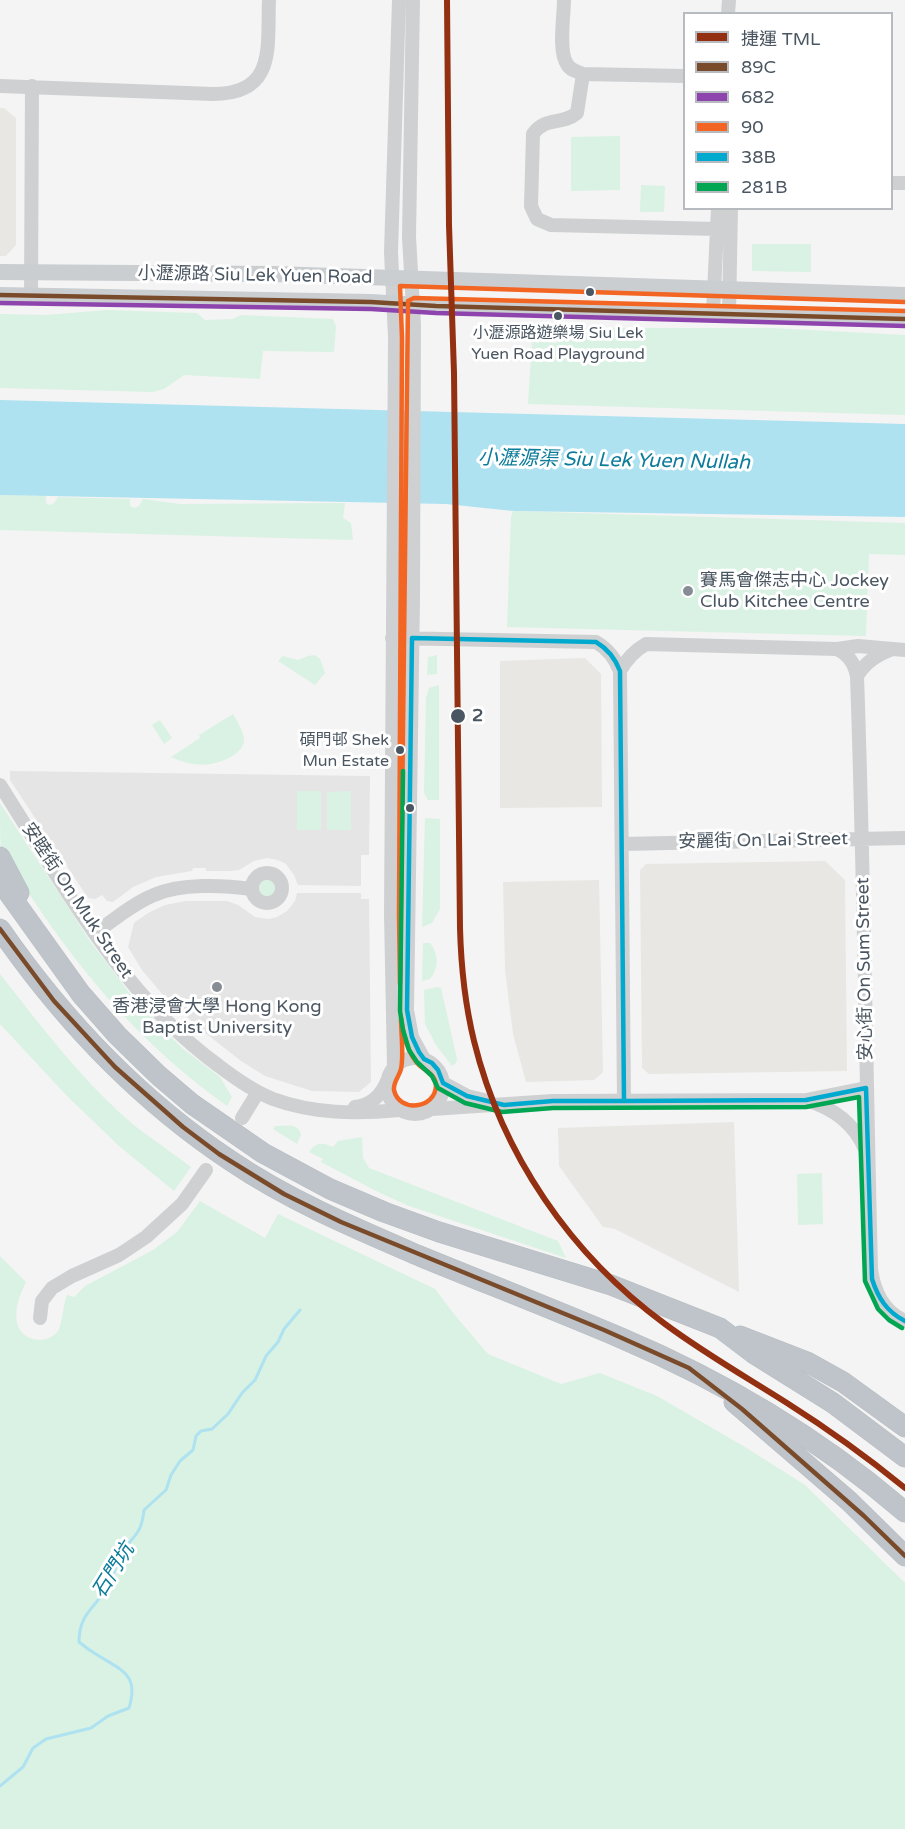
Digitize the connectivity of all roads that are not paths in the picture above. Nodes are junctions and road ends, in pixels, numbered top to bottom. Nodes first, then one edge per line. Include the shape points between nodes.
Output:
1 (269, 0) edge
2 (399, 0) edge
3 (413, 0) edge
4 (564, 0) edge
5 (583, 74) junction
6 (683, 76) edge
7 (0, 86) edge
8 (32, 86) junction
9 (718, 210) edge
10 (731, 210) edge
11 (717, 229) junction
12 (31, 271) junction
13 (0, 272) edge
14 (392, 278) junction
15 (412, 279) junction
16 (722, 289) junction
17 (0, 295) edge
18 (905, 295) edge
19 (31, 296) junction
20 (393, 304) junction
21 (414, 305) junction
22 (721, 313) junction
23 (905, 319) edge
24 (392, 638) junction
25 (412, 638) junction
26 (837, 649) junction
27 (890, 650) junction
28 (905, 650) edge
29 (620, 671) junction
30 (857, 676) junction
31 (0, 784) edge
32 (863, 838) junction
33 (905, 838) edge
34 (622, 844) junction
35 (0, 857) edge
36 (0, 881) edge
37 (252, 889) dead end
38 (0, 929) edge
39 (95, 933) junction
40 (0, 946) edge
41 (47, 946) junction
42 (41, 984) junction
43 (424, 1059) junction
44 (394, 1067) junction
45 (387, 1080) junction
46 (443, 1083) junction
47 (866, 1088) junction
48 (258, 1092) junction
49 (806, 1100) junction
50 (624, 1101) junction
51 (504, 1105) junction
52 (308, 1108) junction
53 (432, 1109) junction
54 (399, 1110) junction
55 (242, 1118) dead end
56 (867, 1154) junction
57 (206, 1170) dead end
58 (40, 1318) dead end
59 (905, 1321) edge
60 (720, 1328) junction
61 (688, 1368) junction
62 (905, 1427) edge
63 (905, 1457) edge
64 (905, 1512) edge
65 (905, 1556) edge

1 - 8 street via 267,61 252,83 237,92
2 - 14 street
3 - 15 street via 409,237
4 - 5 street via 563,54 567,66
5 - 6 street
5 - 11 street via 577,113 538,127 533,135 531,206 537,219 551,225
7 - 8 street
8 - 12 street
9 - 11 street
10 - 16 street
11 - 16 street
12 - 13 main road, 小瀝源路 Siu Lek Yuen Road
12 - 14 main road, 小瀝源路 Siu Lek Yuen Road
12 - 19 street
14 - 15 main road, 小瀝源路 Siu Lek Yuen Road
14 - 20 street
15 - 16 main road, 小瀝源路 Siu Lek Yuen Road
15 - 21 street
16 - 18 main road, 小瀝源路 Siu Lek Yuen Road
16 - 22 street
17 - 19 main road, 小瀝源路 Siu Lek Yuen Road
19 - 20 main road, 小瀝源路 Siu Lek Yuen Road
20 - 21 main road, 小瀝源路 Siu Lek Yuen Road
20 - 24 street
21 - 22 main road, 小瀝源路 Siu Lek Yuen Road
21 - 25 street
22 - 23 main road, 小瀝源路 Siu Lek Yuen Road
24 - 25 street
24 - 44 street
25 - 29 street via 596,642 609,652
25 - 43 street via 407,1010 412,1037
26 - 27 street via 858,646
26 - 29 street via 646,644 626,660
26 - 30 street via 848,656
27 - 28 street
27 - 30 street via 871,660
29 - 34 street
30 - 32 street, 安心街 On Sum Street
31 - 39 street, 安睦街 On Muk Street
32 - 33 street, 安麗街 On Lai Street
32 - 34 street, 安麗街 On Lai Street
32 - 47 street, 安心街 On Sum Street
34 - 50 street
35 - 41 highway
36 - 41 highway
37 - 39 street via 178,888 154,894
38 - 42 highway
39 - 48 street, 安睦街 On Muk Street via 136,990 171,1027 204,1056
40 - 42 highway
41 - 60 highway via 81,994 158,1075 214,1121 284,1164 384,1212 611,1285
42 - 61 highway via 131,1083 196,1137 256,1177 351,1226
43 - 44 street via 408,1059
43 - 46 street via 438,1070
44 - 45 street
45 - 52 street, 安睦街 On Muk Street via 379,1096 363,1106
45 - 54 street via 387,1094
46 - 51 street via 466,1096
46 - 53 street via 441,1097
47 - 49 street
47 - 56 street, 安心街 On Sum Street
48 - 52 street, 安睦街 On Muk Street
48 - 55 street
49 - 50 street
49 - 56 street via 829,1108 843,1119 856,1132
50 - 51 street
51 - 53 street
52 - 54 street, 安睦街 On Muk Street via 334,1113
53 - 54 street via 416,1114
56 - 59 street, 安心街 On Sum Street via 872,1279 884,1304
57 - 58 street via 182,1204 146,1237 52,1288 42,1301
60 - 62 highway via 807,1362 843,1382
60 - 63 highway via 833,1403
61 - 64 highway via 809,1437
61 - 65 highway via 840,1493

